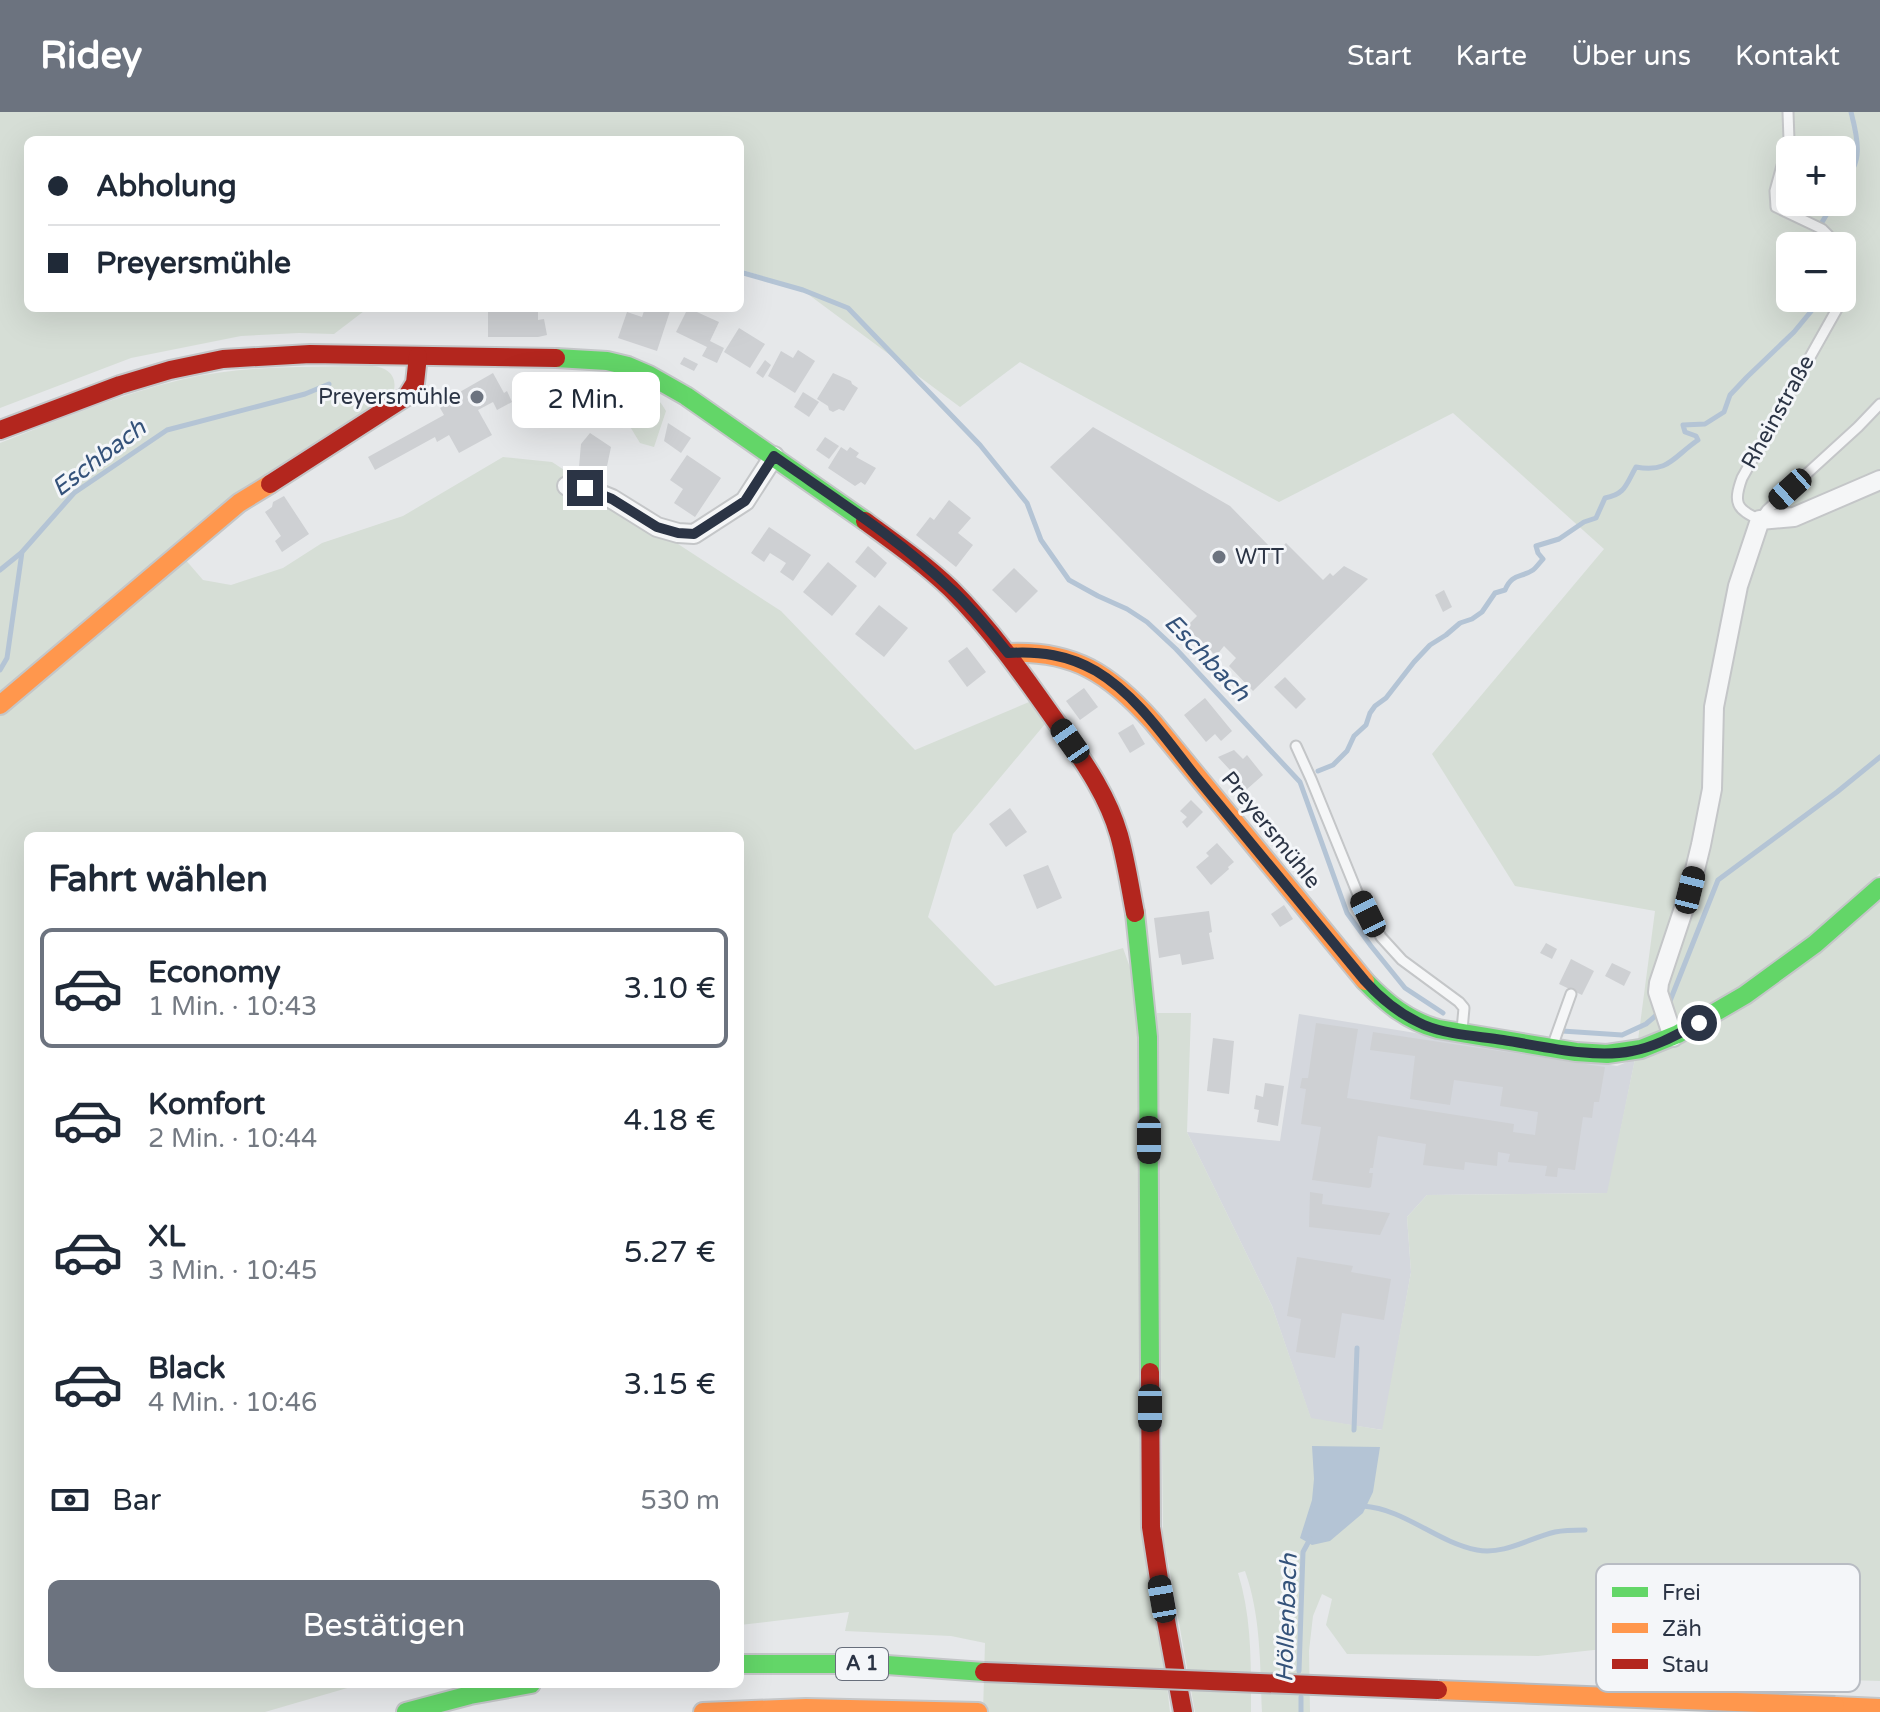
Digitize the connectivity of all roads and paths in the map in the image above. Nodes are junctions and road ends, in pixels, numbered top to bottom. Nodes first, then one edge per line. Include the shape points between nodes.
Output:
1 (1788, 112) edge
2 (1825, 232) edge
3 (1835, 312) edge
4 (418, 356) junction
5 (1880, 404) edge
6 (0, 430) edge
7 (774, 456) junction
8 (1880, 480) edge
9 (567, 486) dead end
10 (1760, 520) junction
11 (1008, 653) junction
12 (0, 705) edge
13 (1296, 746) dead end
14 (1880, 887) edge
15 (1571, 994) dead end
16 (1671, 1029) junction
17 (1462, 1034) junction
18 (1552, 1047) junction
19 (744, 1664) edge
20 (509, 1688) edge
21 (1880, 1708) edge
22 (406, 1712) edge
23 (703, 1712) edge
24 (978, 1712) edge
25 (1183, 1712) edge

1 - 2 lane via 1789,140 1775,191 1776,207
3 - 10 lane, Rheinstraße via 1736,493 1742,510
4 - 6 main road via 297,354 209,361 116,385
4 - 7 main road via 593,360 628,366 686,396
4 - 12 main road via 415,383 407,396 239,503
5 - 10 lane
7 - 9 street via 745,501 694,534 657,527 612,499
7 - 11 main road via 918,560
8 - 10 street via 1794,517
10 - 16 street via 1738,586 1714,707 1712,789 1701,845 1658,992
11 - 17 main road, Preyersmühle via 1057,655 1110,680 1162,734 1375,992 1417,1022
11 - 25 main road via 1089,769 1119,834 1126,866 1148,1037 1151,1527
13 - 17 lane via 1381,937 1402,960 1459,1002 1464,1008
14 - 16 main road, Preyersmühle via 1795,962 1734,1003
15 - 18 lane
16 - 18 main road, Preyersmühle via 1640,1049 1609,1053
17 - 18 main road, Preyersmühle
19 - 21 main road, A 1, bridge via 873,1664
20 - 22 main road
23 - 24 main road, A 1

